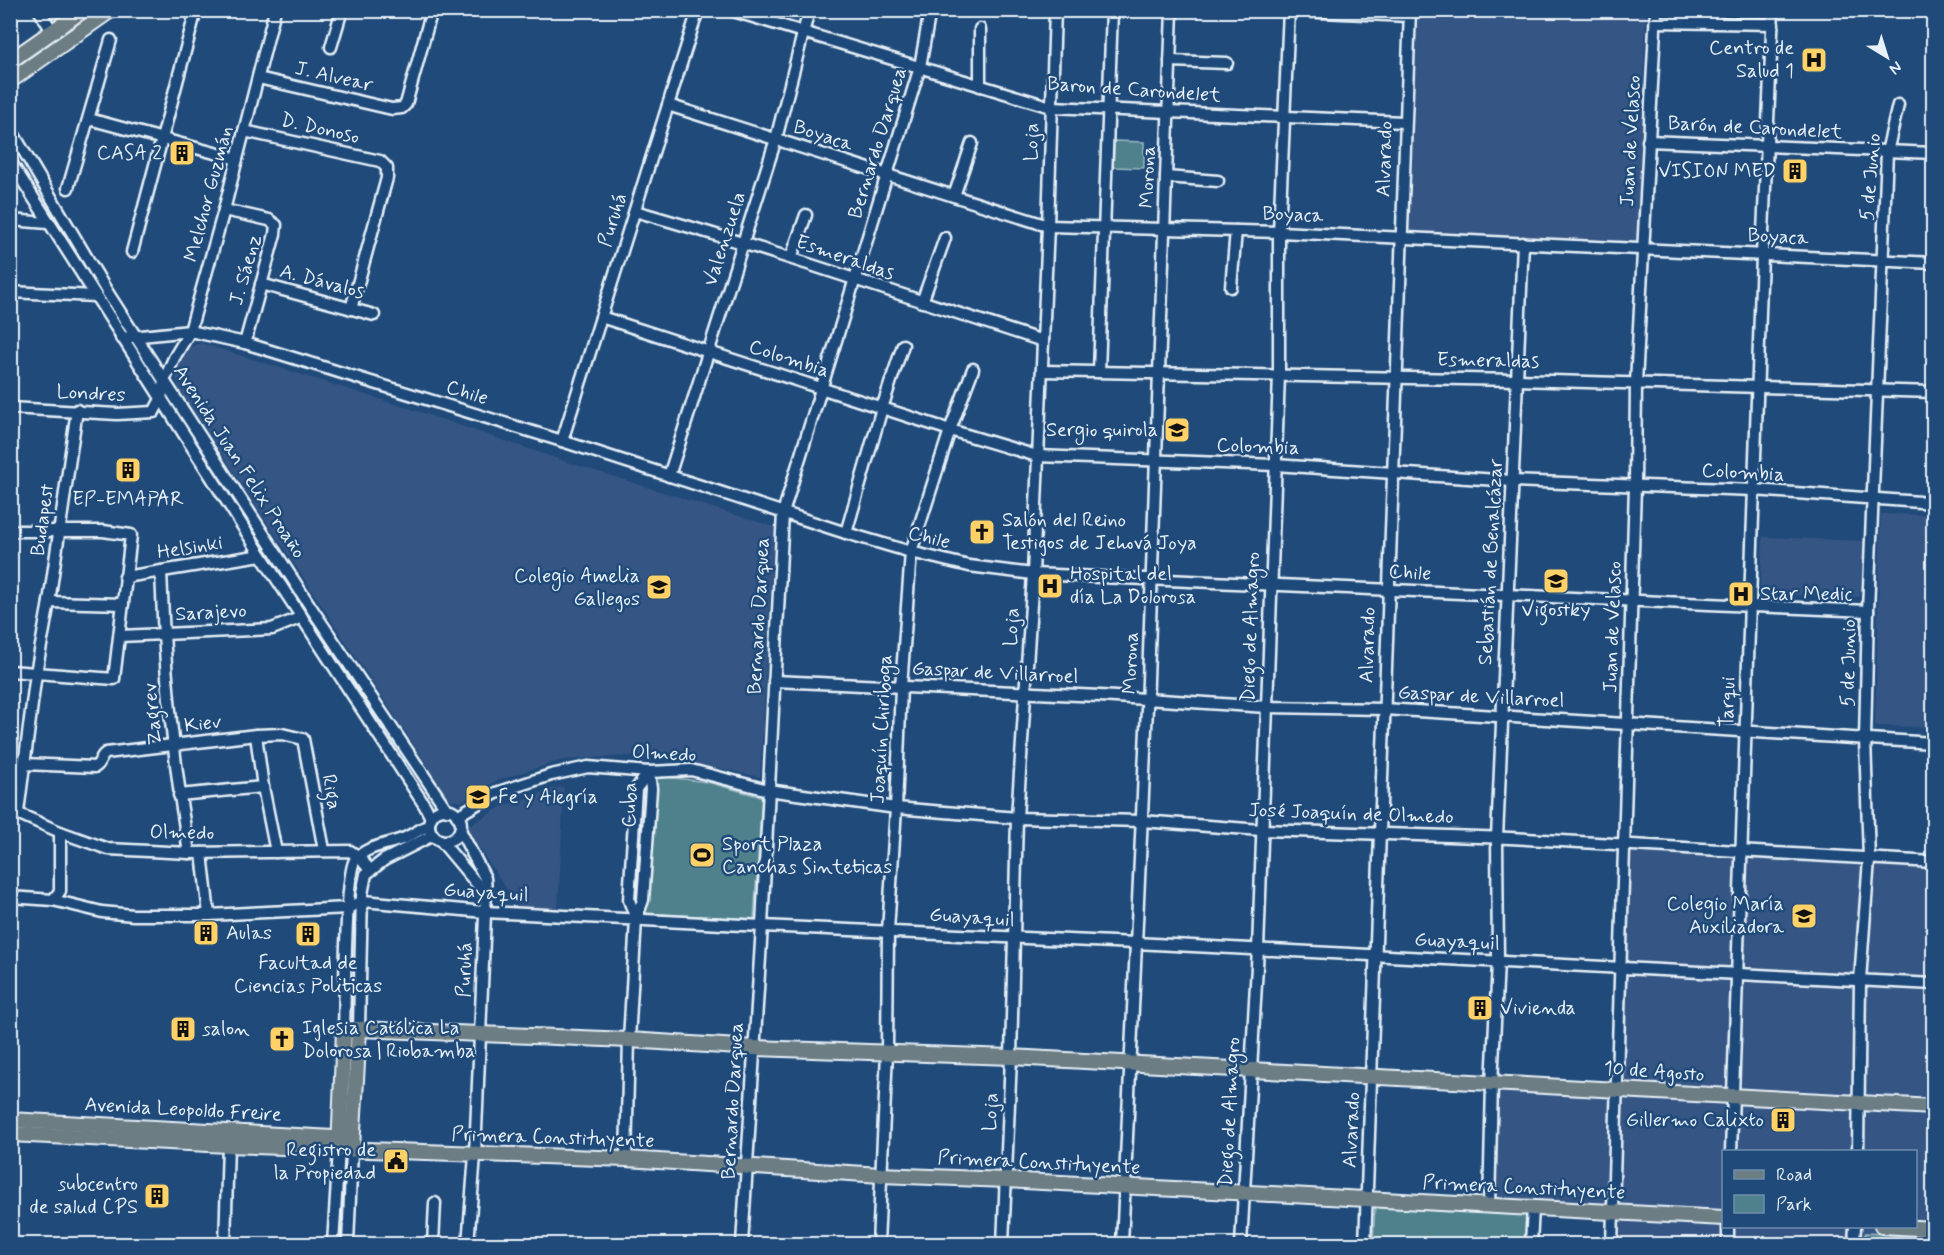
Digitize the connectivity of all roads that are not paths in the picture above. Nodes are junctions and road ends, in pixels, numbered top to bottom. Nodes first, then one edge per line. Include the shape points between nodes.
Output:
1 (39, 10) edge
2 (83, 10) edge
3 (111, 10) edge
4 (196, 10) edge
5 (275, 10) edge
6 (342, 10) edge
7 (432, 10) edge
8 (698, 10) edge
9 (730, 10) edge
10 (809, 10) edge
11 (930, 10) edge
12 (1055, 10) edge
13 (1112, 10) edge
14 (1172, 10) edge
15 (1277, 10) edge
16 (1714, 10) edge
17 (1773, 10) edge
18 (1289, 11) edge
19 (1410, 13) edge
20 (1656, 16) edge
21 (1714, 23) junction
22 (1773, 24) junction
23 (980, 29) dead end
24 (52, 32) junction
25 (803, 32) junction
26 (111, 40) dead end
27 (331, 47) dead end
28 (10, 61) edge
29 (1170, 61) junction
30 (1227, 63) dead end
31 (920, 67) junction
32 (258, 78) junction
33 (10, 81) edge
34 (980, 86) junction
35 (668, 105) junction
36 (1898, 105) dead end
37 (1051, 106) junction
38 (1109, 109) junction
39 (1168, 112) junction
40 (1284, 117) junction
41 (89, 119) junction
42 (1404, 122) junction
43 (10, 128) edge
44 (244, 131) junction
45 (161, 138) junction
46 (776, 139) junction
47 (1648, 141) junction
48 (972, 144) dead end
49 (1767, 146) junction
50 (1887, 152) junction
51 (1934, 153) edge
52 (237, 159) junction
53 (10, 161) edge
54 (886, 175) junction
55 (1166, 177) junction
56 (1218, 181) dead end
57 (68, 188) dead end
58 (954, 196) junction
59 (224, 210) junction
60 (635, 211) junction
61 (806, 215) dead end
62 (10, 220) edge
63 (48, 223) junction
64 (1048, 226) junction
65 (1104, 227) junction
66 (1164, 229) junction
67 (1236, 231) junction
68 (1279, 232) junction
69 (945, 238) dead end
70 (1401, 238) junction
71 (743, 242) junction
72 (1522, 243) junction
73 (1642, 249) junction
74 (132, 252) dead end
75 (1762, 255) junction
76 (791, 258) junction
77 (1883, 260) junction
78 (1934, 263) edge
79 (855, 281) junction
80 (261, 284) junction
81 (1231, 287) dead end
82 (10, 292) edge
83 (95, 296) junction
84 (922, 302) junction
85 (351, 309) junction
86 (374, 315) dead end
87 (601, 317) junction
88 (190, 331) junction
89 (135, 336) junction
90 (121, 338) junction
91 (1043, 341) junction
92 (245, 343) junction
93 (903, 345) dead end
94 (708, 352) junction
95 (973, 369) dead end
96 (1042, 371) junction
97 (1099, 372) junction
98 (1158, 372) junction
99 (1279, 375) junction
100 (1396, 378) junction
101 (1517, 380) junction
102 (164, 381) junction
103 (1636, 383) junction
104 (1758, 387) junction
105 (821, 388) junction
106 (1878, 391) junction
107 (1934, 392) edge
108 (161, 399) junction
109 (10, 408) edge
110 (882, 408) junction
111 (77, 410) junction
112 (950, 430) junction
113 (562, 441) junction
114 (1037, 456) junction
115 (1156, 462) junction
116 (1275, 465) junction
117 (1393, 472) junction
118 (669, 476) junction
119 (1512, 481) junction
120 (1635, 486) junction
121 (1754, 490) junction
122 (1874, 500) junction
123 (1934, 503) edge
124 (783, 513) junction
125 (10, 531) edge
126 (59, 531) junction
127 (846, 533) junction
128 (911, 552) junction
129 (261, 555) junction
130 (161, 571) junction
131 (1033, 574) junction
132 (125, 577) junction
133 (1151, 579) junction
134 (1270, 584) junction
135 (1388, 589) junction
136 (1508, 596) junction
137 (1632, 600) junction
138 (49, 603) junction
139 (123, 604) junction
140 (1750, 605) junction
141 (1868, 610) junction
142 (302, 617) junction
143 (163, 634) junction
144 (120, 636) junction
145 (10, 671) edge
146 (36, 672) junction
147 (774, 681) junction
148 (901, 687) junction
149 (1026, 694) junction
150 (1148, 699) junction
151 (1267, 707) junction
152 (1384, 709) junction
153 (1502, 717) junction
154 (1628, 723) junction
155 (1745, 731) junction
156 (256, 735) junction
157 (303, 739) joint
158 (1865, 739) junction
159 (1934, 743) edge
160 (174, 745) junction
161 (24, 764) junction
162 (649, 772) junction
163 (263, 788) junction
164 (768, 790) junction
165 (179, 795) junction
166 (896, 808) junction
167 (447, 810) junction
168 (14, 811) edge
169 (457, 816) junction
170 (1017, 818) junction
171 (1142, 821) junction
172 (433, 830) junction
173 (460, 830) junction
174 (1261, 830) junction
175 (60, 832) junction
176 (1379, 833) junction
177 (1497, 838) junction
178 (1625, 846) junction
179 (324, 850) junction
180 (1741, 851) junction
181 (276, 852) junction
182 (189, 853) junction
183 (202, 853) junction
184 (356, 859) junction
185 (1869, 859) junction
186 (1934, 862) edge
187 (370, 870) junction
188 (486, 891) junction
189 (10, 897) edge
190 (53, 900) junction
191 (363, 902) junction
192 (348, 908) junction
193 (485, 912) junction
194 (209, 915) junction
195 (636, 919) junction
196 (762, 926) junction
197 (888, 931) junction
198 (1015, 939) junction
199 (1135, 943) junction
200 (1258, 949) junction
201 (1375, 955) junction
202 (1498, 962) junction
203 (1621, 968) junction
204 (1737, 974) junction
205 (1860, 980) junction
206 (1934, 984) edge
207 (359, 1029) junction
208 (344, 1030) junction
209 (480, 1033) junction
210 (629, 1040) junction
211 (754, 1048) junction
212 (887, 1053) junction
213 (1011, 1057) junction
214 (1130, 1064) junction
215 (1250, 1071) junction
216 (1372, 1076) junction
217 (1491, 1084) junction
218 (1617, 1089) junction
219 (1733, 1097) junction
220 (1860, 1104) junction
221 (1934, 1107) edge
222 (10, 1120) edge
223 (10, 1134) edge
224 (346, 1144) junction
225 (228, 1145) junction
226 (1731, 1150) edge
227 (1858, 1150) edge
228 (475, 1155) junction
229 (626, 1159) junction
230 (747, 1167) junction
231 (881, 1175) junction
232 (1006, 1180) junction
233 (1125, 1186) junction
234 (1243, 1192) junction
235 (1367, 1200) junction
236 (435, 1203) dead end
237 (1488, 1206) junction
238 (1533, 1208) junction
239 (1613, 1212) junction
240 (1722, 1218) edge
241 (1728, 1228) edge
242 (1855, 1228) edge
243 (1908, 1228) edge
244 (1934, 1229) edge
245 (225, 1245) edge
246 (333, 1245) edge
247 (348, 1245) edge
248 (433, 1245) edge
249 (468, 1245) edge
250 (742, 1245) edge
251 (878, 1245) edge
252 (1003, 1245) edge
253 (1122, 1245) edge
254 (1241, 1245) edge
255 (1365, 1245) edge
256 (1531, 1245) edge
257 (1612, 1245) edge
258 (1728, 1245) edge
259 (1854, 1245) edge

1 - 24 street
2 - 24 main road
3 - 33 main road
4 - 45 street
5 - 32 street, Melchor Guzmán
6 - 27 street
7 - 32 street, J. Alvear via 402,108 392,109
8 - 35 street, Puruhá
9 - 25 street, Baron de Carondelet
10 - 25 street, Valenzuela
11 - 31 street, Bernardo Darquea
12 - 37 street, Loja
13 - 38 street
14 - 29 street, Morona
15 - 18 street
16 - 21 street
17 - 22 street, Tarqui
18 - 19 street
18 - 40 street, Diego de Almagro
19 - 42 street, Alvarado
20 - 21 street
20 - 47 street, Juan de Velasco
21 - 22 street
22 - 49 street, Tarqui
23 - 34 street
24 - 28 main road
25 - 31 street, Baron de Carondelet
25 - 46 street, Valenzuela
26 - 41 street
29 - 30 street
29 - 39 street, Morona
31 - 34 street, Baron de Carondelet
31 - 54 street, Bernardo Darquea
32 - 44 street, Melchor Guzmán
34 - 37 street, Baron de Carondelet
35 - 46 street, Boyaca
35 - 60 street, Puruhá
36 - 50 street, 5 de Junio
37 - 38 street, Baron de Carondelet
37 - 64 street, Loja
38 - 39 street, Baron de Carondelet
38 - 65 street
39 - 40 street, Baron de Carondelet
39 - 55 street, Morona
40 - 42 street, Baron de Carondelet
40 - 68 street, Diego de Almagro
41 - 45 street
41 - 57 street
42 - 70 street, Alvarado
43 - 89 street, Avenida Juan Felix Proaño
44 - 52 street, Melchor Guzmán
44 - 85 street, D. Donoso via 380,161 387,168
45 - 52 street
45 - 74 street
46 - 54 street, Boyaca
46 - 71 street, Valenzuela
47 - 49 street, Barón de Carondelet
47 - 73 street, Juan de Velasco
48 - 58 street
49 - 50 street, Barón de Carondelet
49 - 75 street, Tarqui
50 - 51 street, Barón de Carondelet
50 - 77 street, 5 de Junio
52 - 59 street, Melchor Guzmán
53 - 63 street, Avenida Juan Felix Proaño
54 - 58 street, Boyaca
54 - 79 street, Bernardo Darquea
55 - 56 street
55 - 66 street, Morona
58 - 64 street, Boyaca
59 - 80 street, J. Sáenz via 276,225
59 - 88 street, Melchor Guzmán
60 - 71 street, Esmeraldas
60 - 87 street, Puruhá
61 - 76 street
62 - 63 street
63 - 83 street, Avenida Juan Felix Proaño
64 - 65 street, Boyaca
64 - 91 street, Loja
65 - 66 street, Boyaca
65 - 97 street
66 - 67 street, Boyaca
66 - 98 street, Morona
67 - 68 street, Boyaca
67 - 81 street
68 - 70 street, Boyaca
68 - 99 street, Diego de Almagro
69 - 84 street
70 - 72 street, Boyaca
70 - 100 street, Alvarado
71 - 76 street, Esmeraldas
71 - 94 street, Valenzuela
72 - 73 street, Boyaca
72 - 101 street, Sebastián de Benalcázar
73 - 75 street, Boyaca
73 - 103 street, Juan de Velasco
75 - 77 street, Boyaca
75 - 104 street, Tarqui
76 - 79 street, Esmeraldas
77 - 78 street, Boyaca
77 - 106 street, 5 de Junio
79 - 84 street, Esmeraldas
79 - 105 street, Bernardo Darquea
80 - 85 street, A. Dávalos
80 - 92 street, J. Sáenz
82 - 83 street
83 - 90 street, Avenida Juan Felix Proaño
84 - 91 street, Esmeraldas
85 - 86 street, A. Dávalos
87 - 94 street, Colombia
87 - 113 street, Puruhá
88 - 89 street, Chile
88 - 92 street, Chile
88 - 102 street, Melchor Guzmán
89 - 90 street, Chile
89 - 102 street, Avenida Juan Felix Proaño
90 - 108 street, Avenida Juan Felix Proaño
91 - 96 street, Loja
92 - 113 street, Chile
93 - 110 street
94 - 105 street, Colombia
94 - 118 street, Valenzuela
95 - 112 street, Joaquín Chiriboga
96 - 97 street, Esmeraldas
96 - 114 street, Loja
97 - 98 street, Esmeraldas
98 - 99 street, Esmeraldas
98 - 115 street, Morona
99 - 100 street, Esmeraldas
99 - 116 street, Diego de Almagro
100 - 101 street, Esmeraldas
100 - 117 street, Alvarado
101 - 103 street, Esmeraldas
101 - 119 street, Sebastián de Benalcázar
102 - 108 street, Melchor Guzmán
102 - 167 street, Avenida Juan Felix Proaño
103 - 104 street, Esmeraldas
103 - 120 street, Juan de Velasco
104 - 106 street, Esmeraldas
104 - 121 street, Tarqui
105 - 110 street, Colombia
105 - 124 street, Bernardo Darquea
106 - 107 street, Esmeraldas
106 - 122 street, 5 de Junio
108 - 111 street, Londres via 154,412
108 - 129 street, Avenida Juan Felix Proaño
109 - 111 street, Londres
110 - 112 street, Colombia
110 - 127 street
111 - 126 street, Budapest
112 - 114 street, Colombia
112 - 128 street, Joaquín Chiriboga
113 - 118 street, Chile
114 - 115 street, Colombia
114 - 131 street, Loja
115 - 116 street, Colombia
115 - 133 street, Morona
116 - 117 street, Colombia
116 - 134 street, Diego de Almagro
117 - 119 street, Colombia
117 - 135 street, Alvarado
118 - 124 street, Chile
119 - 120 street, Colombia
119 - 136 street, Sebastián de Benalcázar
120 - 121 street, Colombia
120 - 137 street, Juan de Velasco
121 - 122 street, Colombia
121 - 140 street, Tarqui
122 - 123 street, Colombia
122 - 141 street, 5 de Junio
124 - 127 street, Chile
124 - 147 street, Bernardo Darquea
125 - 126 street
126 - 132 street via 130,534
126 - 138 street, Budapest
127 - 128 street, Chile
128 - 131 street, Chile via 969,566
128 - 148 street, Joaquín Chiriboga
129 - 130 street, Helsinki
129 - 142 street, Avenida Juan Felix Proaño
130 - 132 street, Helsinki
130 - 143 street, Zagrev
131 - 133 street, Chile
131 - 149 street, Loja
132 - 139 street
133 - 134 street, Chile
133 - 150 street, Morona
134 - 135 street, Chile
134 - 151 street, Diego de Almagro
135 - 136 street, Chile
135 - 152 street, Alvarado
136 - 137 street, Chile
136 - 153 street, Sebastián de Benalcázar
137 - 140 street, Chile
137 - 154 street, Juan de Velasco
138 - 139 street
138 - 146 street, Budapest
139 - 144 street
140 - 141 street, Chile
140 - 155 street, Tarqui
141 - 158 street, 5 de Junio
142 - 143 street, Sarajevo via 272,629
142 - 172 street, Avenida Juan Felix Proaño via 425,806
143 - 144 street, Sarajevo
143 - 160 street, Zagrev
144 - 146 street via 114,680
145 - 146 street
146 - 161 street, Budapest
147 - 148 street, Gaspar de Villarroel
147 - 164 street, Bernardo Darquea
148 - 149 street, Gaspar de Villarroel
148 - 166 street, Joaquín Chiriboga
149 - 150 street, Gaspar de Villarroel
149 - 170 street, Loja
150 - 151 street, Gaspar de Villarroel
150 - 171 street, Morona
151 - 152 street, Gaspar de Villarroel
151 - 174 street, Diego de Almagro
152 - 153 street, Gaspar de Villarroel
152 - 176 street, Alvarado
153 - 154 street, Gaspar de Villarroel
153 - 177 street, Sebastián de Benalcázar
154 - 155 street, Gaspar de Villarroel
154 - 178 street, Juan de Velasco
155 - 158 street, Gaspar de Villarroel
155 - 180 street, Tarqui
156 - 157 street, Kiev via 282,734
156 - 160 street, Kiev
156 - 163 street
157 - 179 street, Riga
158 - 159 street, Gaspar de Villarroel
158 - 185 street, 5 de Junio
160 - 161 street, Kiev via 106,753 95,767
160 - 165 street, Zagrev
161 - 168 street, Budapest
162 - 164 street, Olmedo via 692,770
162 - 169 street, Olmedo via 588,767 551,775 496,793
162 - 195 street, Cuba via 643,900
162 - 195 street, Cuba via 636,789 629,900
163 - 165 street
163 - 181 street
164 - 166 street, José Joaquín de Olmedo
164 - 196 street, Bernardo Darquea
165 - 182 street, Zagrev
166 - 170 street, José Joaquín de Olmedo
166 - 197 street, Joaquín Chiriboga
167 - 169 street
167 - 172 street via 437,811
168 - 175 street, Olmedo
169 - 173 street
170 - 171 street, José Joaquín de Olmedo
170 - 198 street, Loja
171 - 174 street, José Joaquín de Olmedo
171 - 199 street, Morona
172 - 173 street via 452,839
172 - 184 street via 373,848
172 - 187 street
172 - 188 street, Avenida Juan Felix Proaño
173 - 188 street via 485,878
174 - 176 street, José Joaquín de Olmedo
174 - 200 street, Diego de Almagro
175 - 182 street, Olmedo via 108,849
175 - 190 street via 60,891
176 - 177 street, José Joaquín de Olmedo
176 - 201 street, Alvarado
177 - 178 street, José Joaquín de Olmedo
177 - 202 street, Sebastián de Benalcázar
178 - 180 street, José Joaquín de Olmedo
178 - 203 street, Juan de Velasco
179 - 181 street, Olmedo
179 - 184 street, Olmedo via 350,851
180 - 185 street, José Joaquín de Olmedo
180 - 204 street, Tarqui
181 - 183 street, Olmedo
182 - 183 street, Olmedo
183 - 194 street
184 - 187 street
184 - 192 street via 350,875
185 - 186 street, José Joaquín de Olmedo
185 - 205 street, 5 de Junio
187 - 191 street via 364,881
188 - 193 street
189 - 190 street, Guayaquil
190 - 194 street, Guayaquil via 133,915
191 - 192 street, Guayaquil
191 - 193 street, Guayaquil
191 - 207 street
192 - 194 street, Guayaquil
192 - 208 street
193 - 195 street, Guayaquil
193 - 209 street, Puruhá
195 - 196 street, Guayaquil
195 - 210 street, Cuba
196 - 197 street, Guayaquil
196 - 211 street, Bernardo Darquea
197 - 198 street, Guayaquil
197 - 212 street, Joaquín Chiriboga
198 - 199 street, Guayaquil
198 - 213 street, Loja
199 - 200 street, Guayaquil
199 - 214 street, Morona
200 - 201 street, Guayaquil
200 - 215 street, Diego de Almagro
201 - 202 street, Guayaquil
201 - 216 street, Alvarado
202 - 203 street, Guayaquil
202 - 217 street, Sebastián de Benalcázar
203 - 204 street, Guayaquil
203 - 218 street, Juan de Velasco
204 - 205 street, Guayaquil
204 - 219 street, Tarqui
205 - 206 street, Guayaquil
205 - 220 street, 5 de Junio
207 - 208 main road, 10 de Agosto
207 - 209 main road, 10 de Agosto
207 - 224 main road
208 - 224 main road
209 - 210 main road, 10 de Agosto
209 - 228 street, Puruhá
210 - 211 main road, 10 de Agosto
210 - 229 street, Cuba
211 - 212 main road, 10 de Agosto
211 - 230 street, Bernardo Darquea
212 - 213 main road, 10 de Agosto
212 - 231 street, Joaquín Chiriboga
213 - 214 main road, 10 de Agosto
213 - 232 street, Loja
214 - 215 main road, 10 de Agosto
214 - 233 street, Morona
215 - 216 main road, 10 de Agosto
215 - 234 street, Diego de Almagro
216 - 217 main road, 10 de Agosto
216 - 235 street, Alvarado
217 - 218 main road, 10 de Agosto
217 - 237 street, Sebastián de Benalcázar
218 - 219 main road, 10 de Agosto
218 - 239 street, Juan de Velasco
219 - 220 main road, 10 de Agosto
219 - 226 street, Tarqui
220 - 221 main road, 10 de Agosto
220 - 227 street, 5 de Junio
222 - 224 main road, Avenida Leopoldo Freire
223 - 225 main road, Avenida Leopoldo Freire
224 - 225 main road, Avenida Leopoldo Freire
224 - 228 main road, Primera Constituyente
224 - 246 street
224 - 247 street
225 - 245 street
228 - 229 main road, Primera Constituyente
228 - 249 street, Puruhá
229 - 230 main road, Primera Constituyente
230 - 231 main road, Primera Constituyente
230 - 250 street, Bernardo Darquea
231 - 232 main road, Primera Constituyente
231 - 251 street, Joaquín Chiriboga
232 - 233 main road, Primera Constituyente
232 - 252 street, Loja
233 - 234 main road, Primera Constituyente
233 - 253 street, Morona
234 - 235 main road, Primera Constituyente
234 - 254 street, Diego de Almagro
235 - 237 main road, Primera Constituyente
235 - 255 street, Alvarado
236 - 248 street
237 - 238 main road, Primera Constituyente
238 - 239 main road, Primera Constituyente
238 - 256 street
239 - 240 main road, Primera Constituyente
239 - 257 street, Juan de Velasco
241 - 258 street
242 - 259 street
243 - 244 main road

